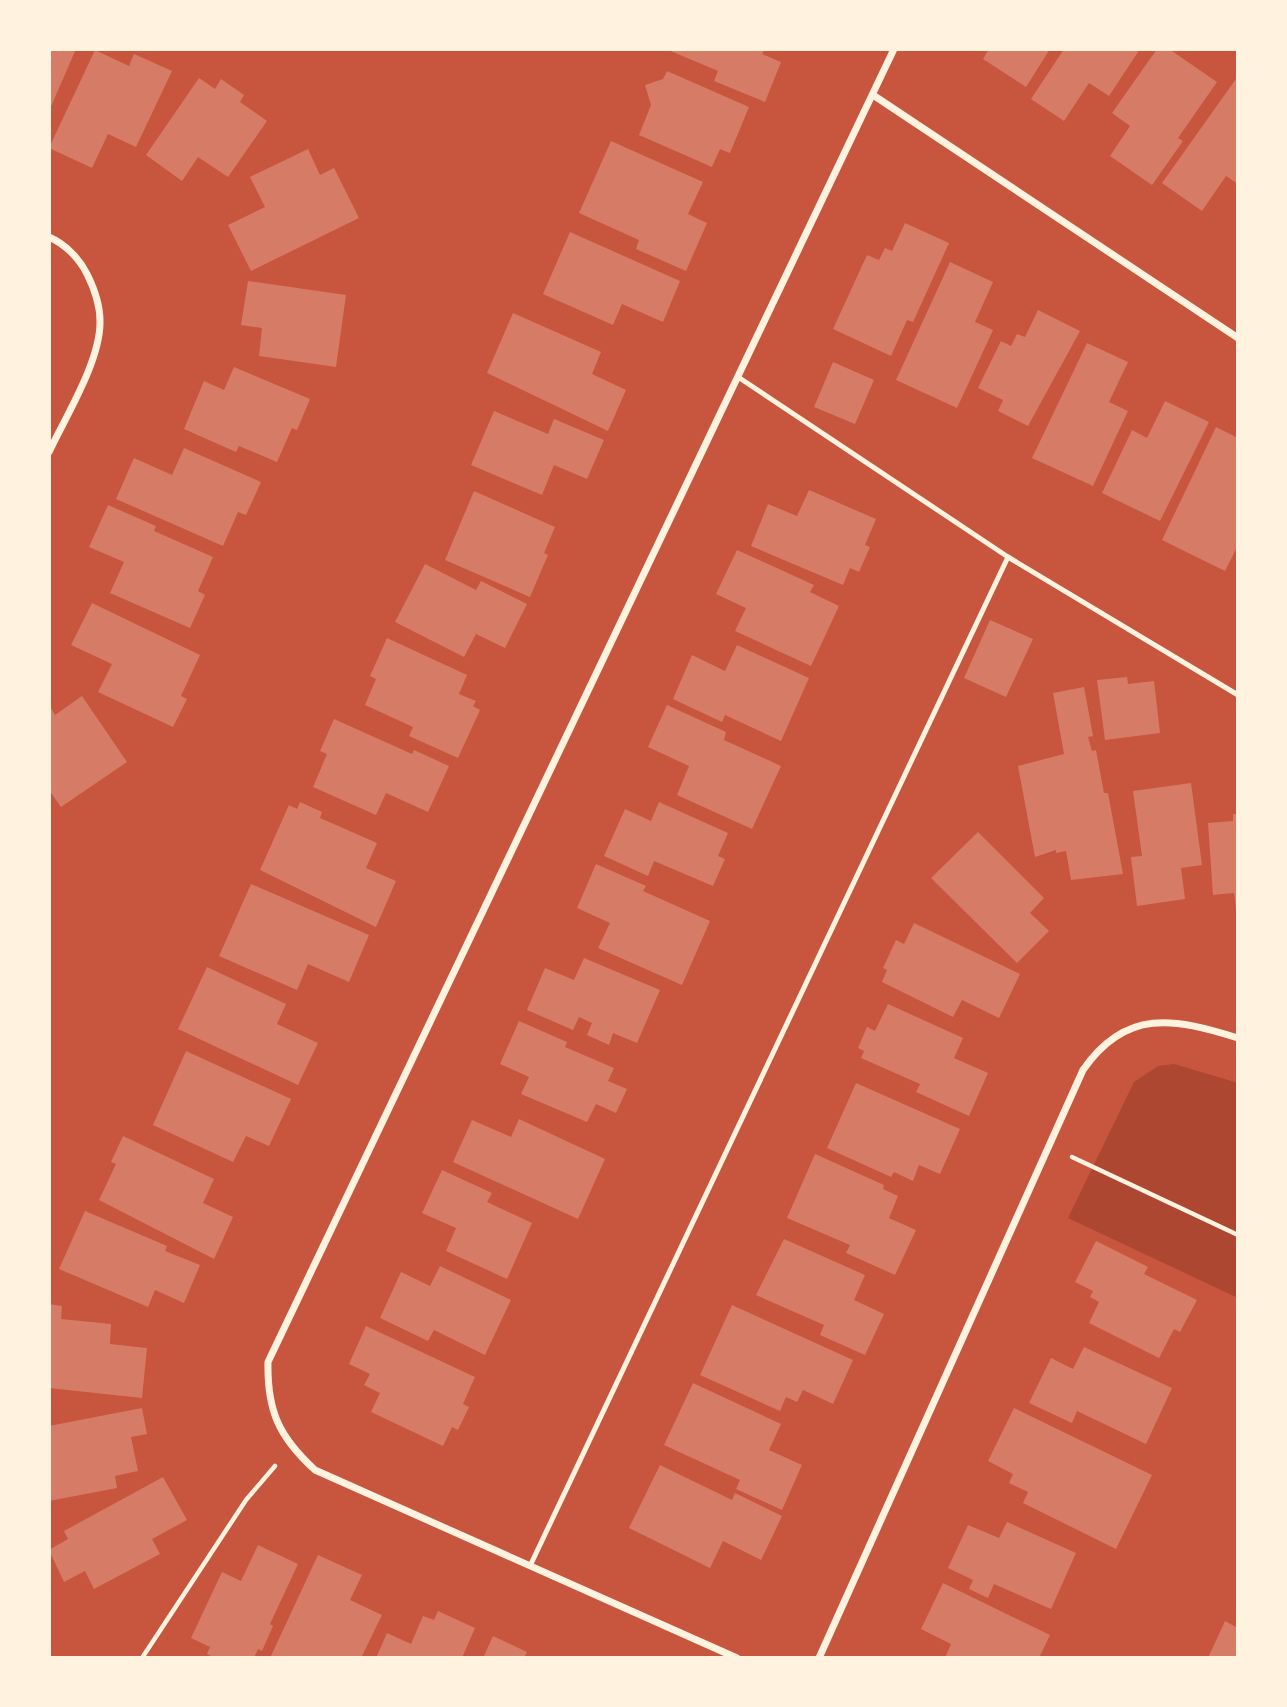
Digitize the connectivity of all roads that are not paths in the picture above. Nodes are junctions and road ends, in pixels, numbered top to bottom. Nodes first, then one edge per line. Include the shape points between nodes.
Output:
1 (894, 49) edge
2 (873, 95) junction
3 (49, 237) edge
4 (1238, 338) edge
5 (738, 377) junction
6 (49, 452) edge
7 (1008, 557) junction
8 (1238, 695) edge
9 (1238, 1038) edge
10 (530, 1566) junction
11 (737, 1658) edge
12 (819, 1658) edge

1 - 2 street
2 - 4 street
2 - 5 street
3 - 6 street via 82,263 100,321 93,357
5 - 7 lane
5 - 10 street via 268,1362 267,1392 276,1422 291,1448 315,1469
7 - 8 lane
7 - 10 lane
9 - 12 street via 1188,1023 1151,1022 1122,1031 1098,1048 1083,1070
10 - 11 street

